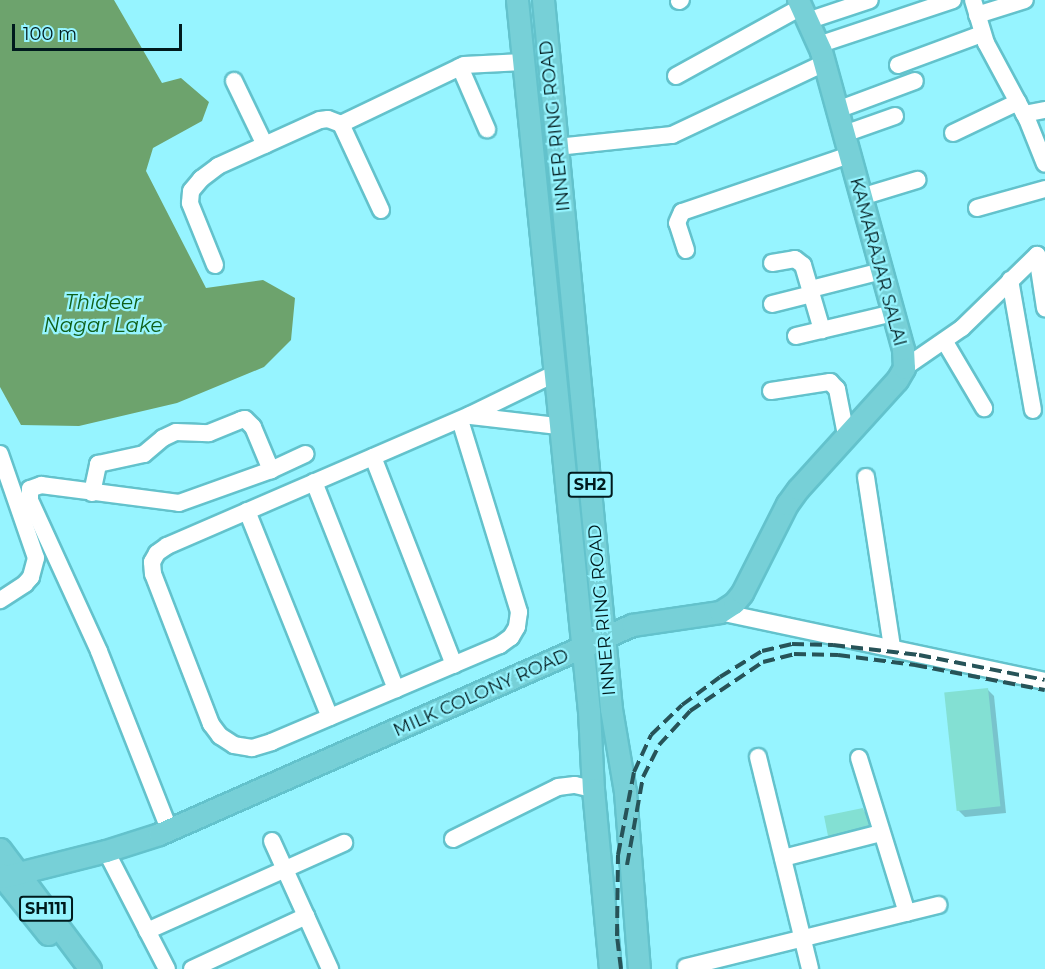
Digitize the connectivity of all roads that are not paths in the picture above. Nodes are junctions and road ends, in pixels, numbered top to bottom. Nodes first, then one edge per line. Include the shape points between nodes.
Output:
1 (517, 0) edge
2 (543, 0) edge
3 (870, 0) edge
4 (953, 0) edge
5 (1025, 0) edge
6 (975, 8) edge
7 (802, 9) edge
8 (982, 34) junction
9 (821, 54) junction
10 (523, 62) junction
11 (898, 65) dead end
12 (460, 67) junction
13 (676, 76) dead end
14 (234, 81) dead end
15 (915, 81) dead end
16 (1021, 108) junction
17 (837, 110) junction
18 (1045, 110) edge
19 (895, 116) dead end
20 (341, 124) junction
21 (487, 129) dead end
22 (953, 133) dead end
23 (847, 144) junction
24 (264, 145) junction
25 (557, 147) junction
26 (1045, 164) edge
27 (917, 180) dead end
28 (1045, 189) edge
29 (861, 197) junction
30 (977, 208) dead end
31 (381, 210) dead end
32 (686, 250) dead end
33 (772, 263) dead end
34 (215, 265) dead end
35 (882, 271) junction
36 (1010, 280) junction
37 (812, 292) junction
38 (772, 304) dead end
39 (1045, 308) edge
40 (893, 313) junction
41 (822, 330) junction
42 (796, 336) dead end
43 (945, 342) junction
44 (904, 368) junction
45 (554, 374) junction
46 (771, 391) dead end
47 (984, 408) dead end
48 (1033, 410) dead end
49 (465, 418) junction
50 (558, 426) junction
51 (846, 435) junction
52 (0, 454) edge
53 (304, 454) dead end
54 (373, 457) junction
55 (271, 470) junction
56 (866, 477) dead end
57 (314, 482) junction
58 (92, 492) junction
59 (247, 511) junction
60 (0, 600) edge
61 (720, 612) junction
62 (604, 636) junction
63 (892, 646) junction
64 (582, 648) junction
65 (454, 665) junction
66 (1045, 681) edge
67 (396, 689) junction
68 (330, 717) junction
69 (758, 757) dead end
70 (859, 758) dead end
71 (593, 789) junction
72 (169, 829) junction
73 (881, 832) junction
74 (453, 838) dead end
75 (272, 841) dead end
76 (344, 843) dead end
77 (0, 849) edge
78 (106, 851) junction
79 (783, 858) junction
80 (285, 870) junction
81 (7, 875) edge
82 (939, 905) dead end
83 (907, 913) junction
84 (306, 916) junction
85 (147, 931) junction
86 (803, 938) junction
87 (686, 967) dead end
88 (77, 969) edge
89 (90, 969) edge
90 (167, 969) edge
91 (192, 969) edge
92 (330, 969) edge
93 (610, 969) edge
94 (639, 969) edge
95 (810, 969) edge

1 - 10 main road, INNER RING ROAD / SH2
2 - 25 main road, INNER RING ROAD / SH2
3 - 7 street
4 - 9 street
5 - 6 street
6 - 8 street
7 - 9 main road, KAMARAJAR SALAI
7 - 13 street
8 - 11 street
8 - 16 street
9 - 17 main road, KAMARAJAR SALAI
9 - 25 street via 672,135
10 - 12 street
10 - 45 main road, INNER RING ROAD / SH2
12 - 20 street
12 - 21 street
14 - 24 street
15 - 17 street
16 - 18 street
16 - 22 street
16 - 26 street
17 - 23 main road, KAMARAJAR SALAI
19 - 23 street
20 - 24 street via 320,120
20 - 31 street
23 - 29 main road, KAMARAJAR SALAI
23 - 32 street via 682,213 677,223
24 - 34 street via 218,166 191,190 190,203
25 - 62 main road, INNER RING ROAD / SH2
27 - 29 street
28 - 30 street
29 - 35 main road, KAMARAJAR SALAI
33 - 37 street via 800,261
35 - 37 street
35 - 40 main road, KAMARAJAR SALAI
36 - 39 street via 1037,255
36 - 43 street
36 - 48 street
37 - 38 street
37 - 41 street
40 - 41 street
40 - 44 main road, KAMARAJAR SALAI
41 - 42 street
43 - 44 street
43 - 47 street
44 - 51 main road, KAMARAJAR SALAI
45 - 49 street
45 - 50 main road, INNER RING ROAD / SH2
46 - 51 street via 830,382 837,389
49 - 50 street
49 - 54 street
49 - 65 street via 519,612 517,627 500,645
50 - 64 main road, INNER RING ROAD / SH2
51 - 61 main road, KAMARAJAR SALAI via 787,504 742,593
52 - 60 street via 36,558 31,577
53 - 55 street
54 - 57 street
54 - 65 street
55 - 58 street via 179,503
55 - 58 street via 253,426 245,419 209,433 176,432 144,454 98,464
56 - 63 street
57 - 59 street
57 - 67 street
58 - 72 street via 35,485 28,494 99,651
59 - 68 street
59 - 68 street via 167,546 152,562 153,574 211,724 234,745 252,748
61 - 62 main road, MILK COLONY ROAD via 632,625
61 - 63 street, MILK COLONY ROAD
62 - 64 main road, MILK COLONY ROAD
62 - 94 main road, INNER RING ROAD / SH2 via 625,792
63 - 66 street, MILK COLONY ROAD
64 - 71 main road, INNER RING ROAD / SH2
64 - 72 main road, MILK COLONY ROAD
65 - 67 street
67 - 68 street
69 - 79 street
70 - 73 street
71 - 74 street via 558,787
71 - 93 main road, INNER RING ROAD / SH2
72 - 78 main road, MILK COLONY ROAD
73 - 79 street
73 - 83 street
75 - 80 street
76 - 80 street
77 - 81 main road, SH111
78 - 81 main road, MILK COLONY ROAD
78 - 85 street
79 - 86 street
80 - 84 street
80 - 85 street
81 - 88 main road, SH111
81 - 89 main road, SH111
82 - 83 street
83 - 86 street
84 - 91 street
84 - 92 street
85 - 90 street
86 - 87 street
86 - 95 street

